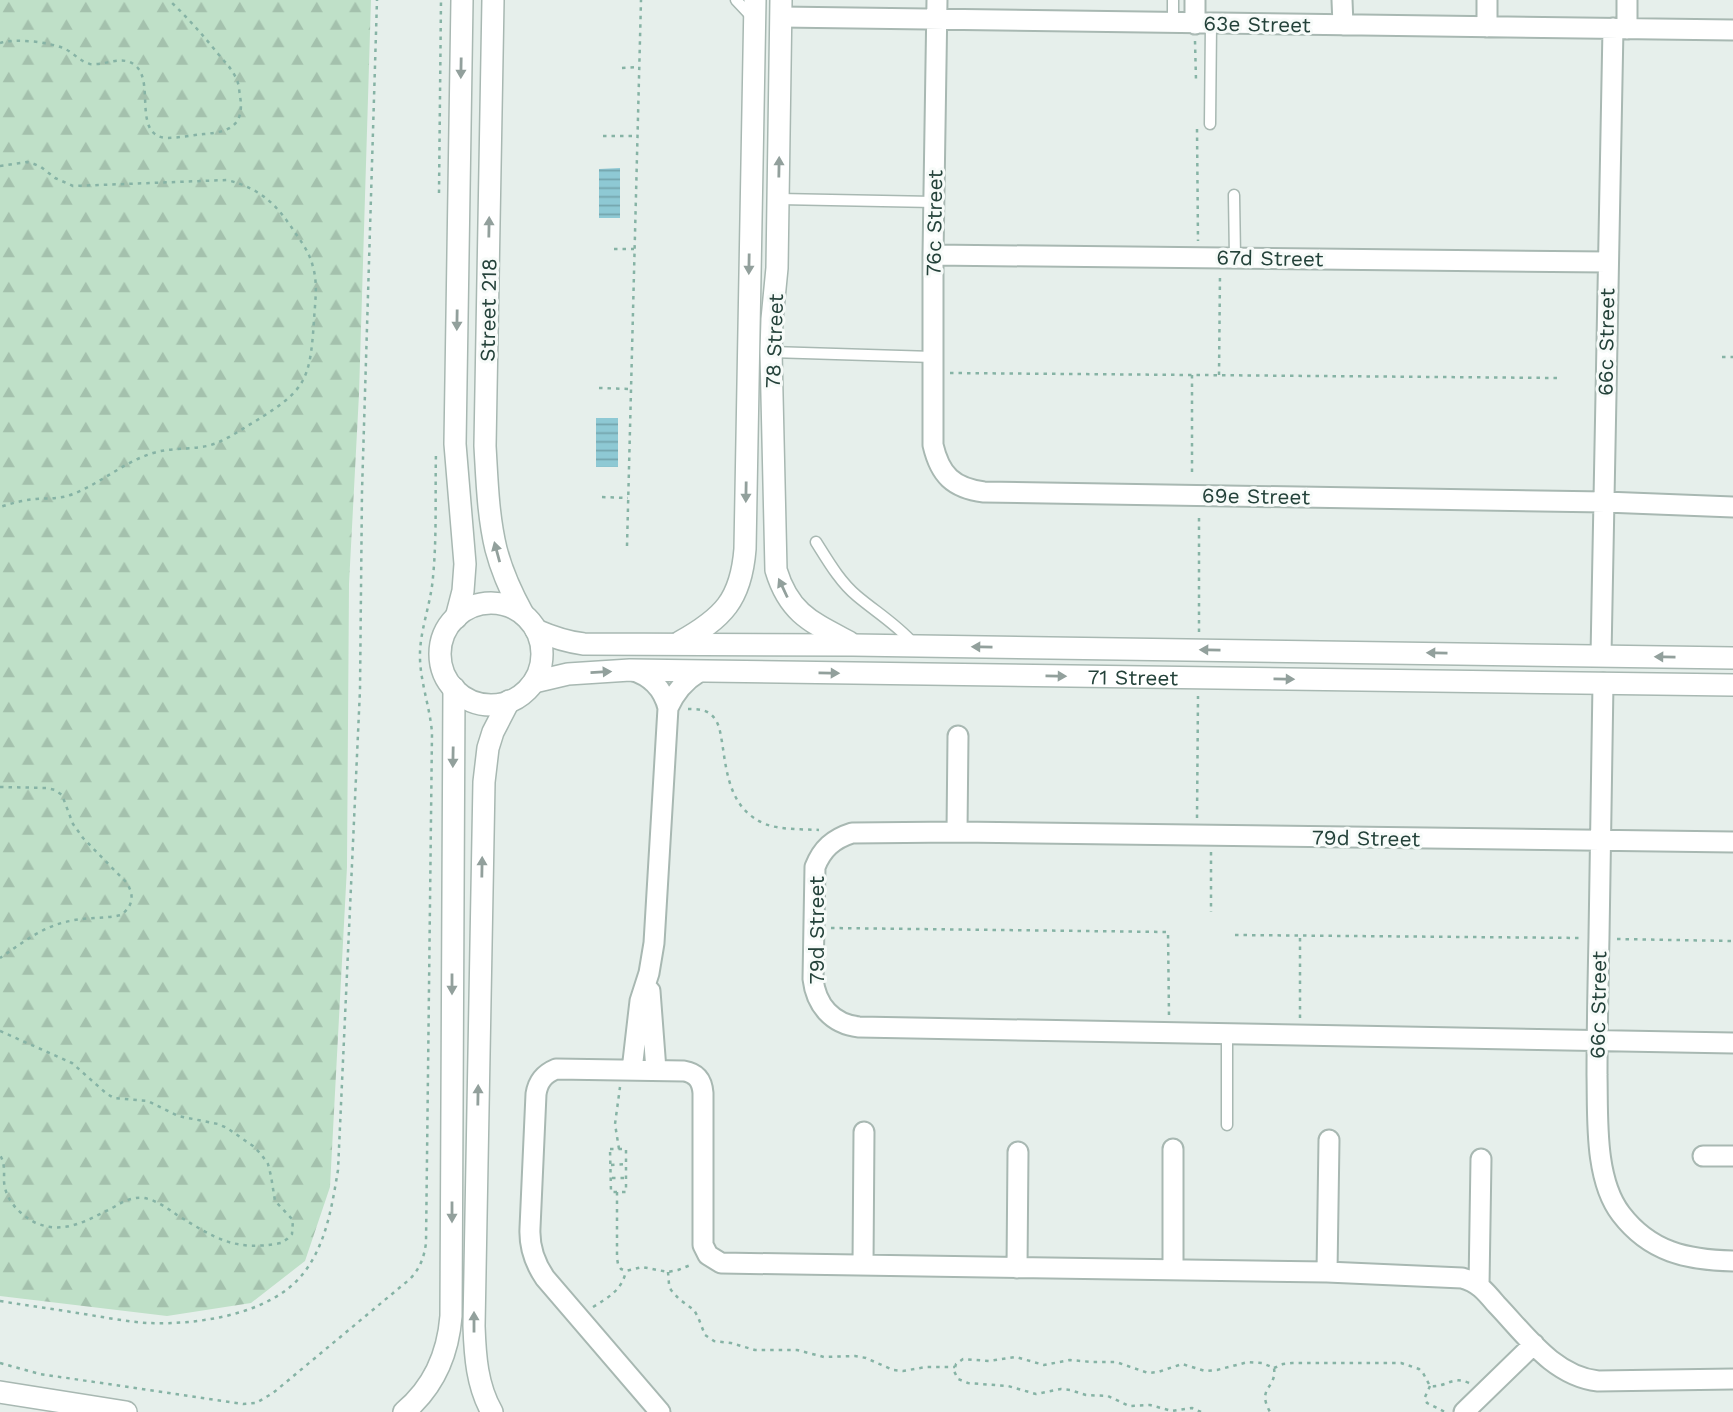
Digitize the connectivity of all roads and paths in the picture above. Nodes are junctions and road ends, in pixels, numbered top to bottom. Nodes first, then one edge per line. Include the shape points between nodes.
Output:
1 (169, 0) edge
2 (377, 0) edge
3 (441, 0) edge
4 (462, 0) edge
5 (493, 0) edge
6 (641, 0) edge
7 (736, 0) edge
8 (1173, 0) edge
9 (1195, 0) edge
10 (1333, 0) edge
11 (1342, 0) edge
12 (1487, 0) edge
13 (1627, 0) edge
14 (781, 8) edge
15 (755, 10) edge
16 (937, 10) edge
17 (1173, 23) junction
18 (1203, 24) junction
19 (1338, 25) junction
20 (1488, 27) junction
21 (1620, 28) junction
22 (1733, 30) edge
23 (0, 43) edge
24 (639, 67) junction
25 (622, 68) dead end
26 (1196, 79) dead end
27 (781, 103) junction
28 (1196, 120) dead end
29 (1210, 124) dead end
30 (603, 136) dead end
31 (637, 136) junction
32 (0, 166) edge
33 (439, 195) dead end
34 (1234, 195) dead end
35 (779, 199) junction
36 (934, 202) junction
37 (750, 206) junction
38 (614, 249) dead end
39 (634, 249) junction
40 (933, 255) junction
41 (1198, 257) junction
42 (1228, 257) junction
43 (1607, 262) junction
44 (776, 285) junction
45 (771, 352) junction
46 (1722, 357) dead end
47 (1733, 357) edge
48 (933, 365) junction
49 (1192, 375) junction
50 (1219, 376) junction
51 (1560, 378) dead end
52 (599, 388) dead end
53 (631, 390) junction
54 (933, 445) joint
55 (436, 447) dead end
56 (1196, 495) junction
57 (602, 497) dead end
58 (628, 498) junction
59 (1605, 502) junction
60 (0, 507) edge
61 (1733, 507) edge
62 (816, 542) dead end
63 (627, 546) dead end
64 (456, 618) junction
65 (530, 622) junction
66 (677, 643) junction
67 (853, 645) junction
68 (915, 646) junction
69 (1199, 650) junction
70 (1601, 656) junction
71 (1733, 658) edge
72 (630, 670) junction
73 (699, 672) junction
74 (1198, 678) junction
75 (534, 682) junction
76 (1481, 682) junction
77 (1603, 683) junction
78 (1733, 685) edge
79 (454, 688) junction
80 (509, 701) junction
81 (668, 708) junction
82 (958, 736) dead end
83 (0, 787) edge
84 (820, 830) dead end
85 (957, 832) junction
86 (1204, 836) junction
87 (1599, 841) junction
88 (1733, 842) edge
89 (1212, 912) dead end
90 (813, 928) junction
91 (1236, 935) dead end
92 (1300, 935) junction
93 (1599, 939) junction
94 (1733, 940) edge
95 (0, 958) edge
96 (646, 983) junction
97 (0, 1031) edge
98 (1169, 1033) junction
99 (1227, 1034) junction
100 (1300, 1036) junction
101 (1597, 1041) junction
102 (1733, 1043) edge
103 (626, 1070) junction
104 (656, 1070) junction
105 (1227, 1125) dead end
106 (864, 1132) dead end
107 (1329, 1140) dead end
108 (619, 1149) junction
109 (1173, 1149) dead end
110 (1018, 1152) dead end
111 (0, 1155) edge
112 (1703, 1156) dead end
113 (1733, 1156) edge
114 (1481, 1159) dead end
115 (626, 1164) junction
116 (610, 1165) junction
117 (610, 1178) junction
118 (626, 1178) junction
119 (617, 1192) junction
120 (708, 1255) junction
121 (1723, 1261) edge
122 (863, 1264) junction
123 (1017, 1268) junction
124 (1172, 1270) junction
125 (626, 1271) junction
126 (668, 1272) junction
127 (1327, 1272) junction
128 (1479, 1286) junction
129 (0, 1301) edge
130 (588, 1310) dead end
131 (1534, 1344) junction
132 (475, 1350) junction
133 (444, 1356) junction
134 (0, 1363) edge
135 (955, 1367) junction
136 (1274, 1368) junction
137 (1733, 1379) edge
138 (1430, 1386) junction
139 (0, 1392) edge
140 (1482, 1395) junction
141 (126, 1412) edge
142 (404, 1412) edge
143 (425, 1412) edge
144 (474, 1412) edge
145 (492, 1412) edge
146 (660, 1412) edge
147 (1201, 1412) edge
148 (1270, 1412) edge
149 (1445, 1412) edge
150 (1464, 1412) edge

1 - 23 path via 199,30 238,82 242,111 226,131 166,138 154,133 147,123 142,73 134,63 86,63 54,45
2 - 129 path via 360,690 338,1170 326,1231 302,1276 291,1286 266,1303 231,1314 147,1323
3 - 33 path
4 -> 64 street via 455,444 466,564
65 -> 5 street, Street 218 via 496,550 486,475
6 - 24 path
7 - 15 lane
8 - 17 lane
9 - 18 street
10 - 19 street
11 - 19 street
12 - 20 street
13 - 21 street, 66c Street
14 - 16 street, 63e Street
14 - 27 street, 78 Street
15 - 27 street via 766,103 773,107
15 - 37 street, 78 Street
16 - 17 street, 63e Street
16 - 36 street, 76c Street
17 - 18 street, 63e Street
18 - 19 street, 63e Street
18 - 26 path
18 - 29 lane
19 - 20 street, 63e Street
20 - 21 street, 63e Street
21 - 22 street, 63e Street
21 - 43 street, 66c Street
24 - 25 path
24 - 31 path
35 -> 27 street, 78 Street
28 - 41 path
30 - 31 path
31 - 39 path
32 - 60 path via 27,162 73,186 240,183 264,195 283,214 311,258 316,293 310,364 300,387 282,405 209,446 144,456 71,495
34 - 42 lane
35 - 36 lane
35 - 44 street, 78 Street
36 - 40 street, 76c Street
37 - 44 street via 764,210 767,266
37 -> 66 street, 78 Street via 744,567 739,585 719,616
38 - 39 path
39 - 53 path
40 - 41 street, 67d Street
40 - 48 street, 76c Street
41 - 42 street, 67d Street
42 - 43 street, 67d Street
42 - 50 path
43 - 59 street, 66c Street
44 - 45 street, 78 Street
45 - 48 lane
67 -> 45 street, 78 Street via 805,617 786,596 776,570
46 - 47 path
48 - 49 path
48 - 54 street, 76c Street
49 - 50 path
49 - 56 path
50 - 51 path
52 - 53 path
53 - 58 path
54 - 56 street, 69e Street via 944,473 969,490
55 - 134 path via 434,572 420,653 432,733 426,1230 420,1266 284,1385 256,1403 40,1374
56 - 59 street, 69e Street
56 - 69 path
57 - 58 path
58 - 63 path
59 - 61 street, 69e Street
59 - 70 street, 66c Street
62 - 68 lane via 855,594 902,630
64 - 65 street via 484,604 505,605
64 - 79 street via 444,634 440,653
65 - 66 street, 71 Street via 568,642
65 - 75 street via 540,639 542,656
66 - 67 street, 71 Street
67 - 68 street, 71 Street
69 -> 68 street, 71 Street
70 -> 69 street, 71 Street
71 -> 70 street, 71 Street
70 - 76 street via 1583,667 1486,667
72 - 73 street, 71 Street
75 -> 72 street, 71 Street via 568,674
72 - 81 street via 652,679
73 -> 74 street, 71 Street
73 - 81 street via 682,684
74 -> 76 street, 71 Street
74 - 86 path
75 - 80 street
76 - 77 street, 71 Street
77 - 78 street, 71 Street
77 - 87 street, 66c Street
79 - 80 street via 480,703
79 -> 133 street via 451,1316
132 -> 80 street via 484,782 488,748
81 - 84 path via 711,714 719,729 731,790 745,811 767,824
81 - 96 street via 654,943
82 - 85 street
83 - 95 path via 47,788 62,795 78,831 126,882 132,896 121,915 55,925
85 - 86 street, 79d Street
85 - 90 street, 79d Street via 861,832 835,840 815,867
86 - 87 street, 79d Street
86 - 89 path
87 - 88 street, 79d Street
87 - 93 street, 66c Street
90 - 98 street, 79d Street via 817,997 827,1012 849,1026
90 - 98 path via 1168,932
91 - 92 path
92 - 93 path
92 - 100 path
93 - 94 path
93 - 101 street, 66c Street
96 - 103 street
96 - 104 street
97 - 111 path via 72,1063 114,1098 148,1101 178,1116 227,1128 253,1146 268,1164 275,1201 290,1215 294,1227 281,1242 236,1244 142,1198 126,1200 76,1226 43,1225 8,1199
98 - 99 street, 79d Street
99 - 100 street, 79d Street
99 - 105 lane
100 - 101 street, 79d Street
101 - 102 street, 79d Street
101 - 121 street, 66c Street via 1601,1161 1620,1213 1638,1233 1661,1248 1686,1258
103 - 104 street
103 - 108 path via 616,1109
103 - 146 street via 556,1069 541,1078 529,1239 545,1278
104 - 120 street via 692,1072 703,1085 703,1245
106 - 122 street
107 - 127 street
108 - 115 path via 626,1149
108 - 116 path via 610,1149
109 - 124 street
110 - 123 street
112 - 113 street
114 - 128 street
115 - 116 path
115 - 118 path
116 - 117 path
117 - 118 path
117 - 119 path via 611,1192
118 - 119 path via 626,1192
119 - 125 path via 617,1258
120 - 122 street via 721,1263
120 - 126 path
122 - 123 street
123 - 124 street
124 - 127 street
125 - 126 path via 642,1267
125 - 130 path via 619,1289
126 - 135 path via 671,1290 694,1310 705,1335 714,1341 755,1350 855,1356 893,1370
127 - 128 street via 1456,1278
128 - 131 street
131 - 137 street via 1558,1367 1587,1380
131 - 140 street
132 - 144 street
132 - 145 street
133 - 142 street via 426,1390
133 - 143 street
135 - 136 path via 963,1359 1010,1357 1044,1365 1070,1360 1116,1362 1148,1373 1182,1364 1205,1371 1248,1362
135 - 147 path via 962,1382 1036,1394 1070,1390 1108,1396 1129,1406
136 - 138 path via 1292,1363 1401,1363 1419,1369
136 - 148 path via 1264,1399
138 - 140 path via 1460,1380
138 - 149 path via 1427,1403
139 - 141 street
140 - 150 street

